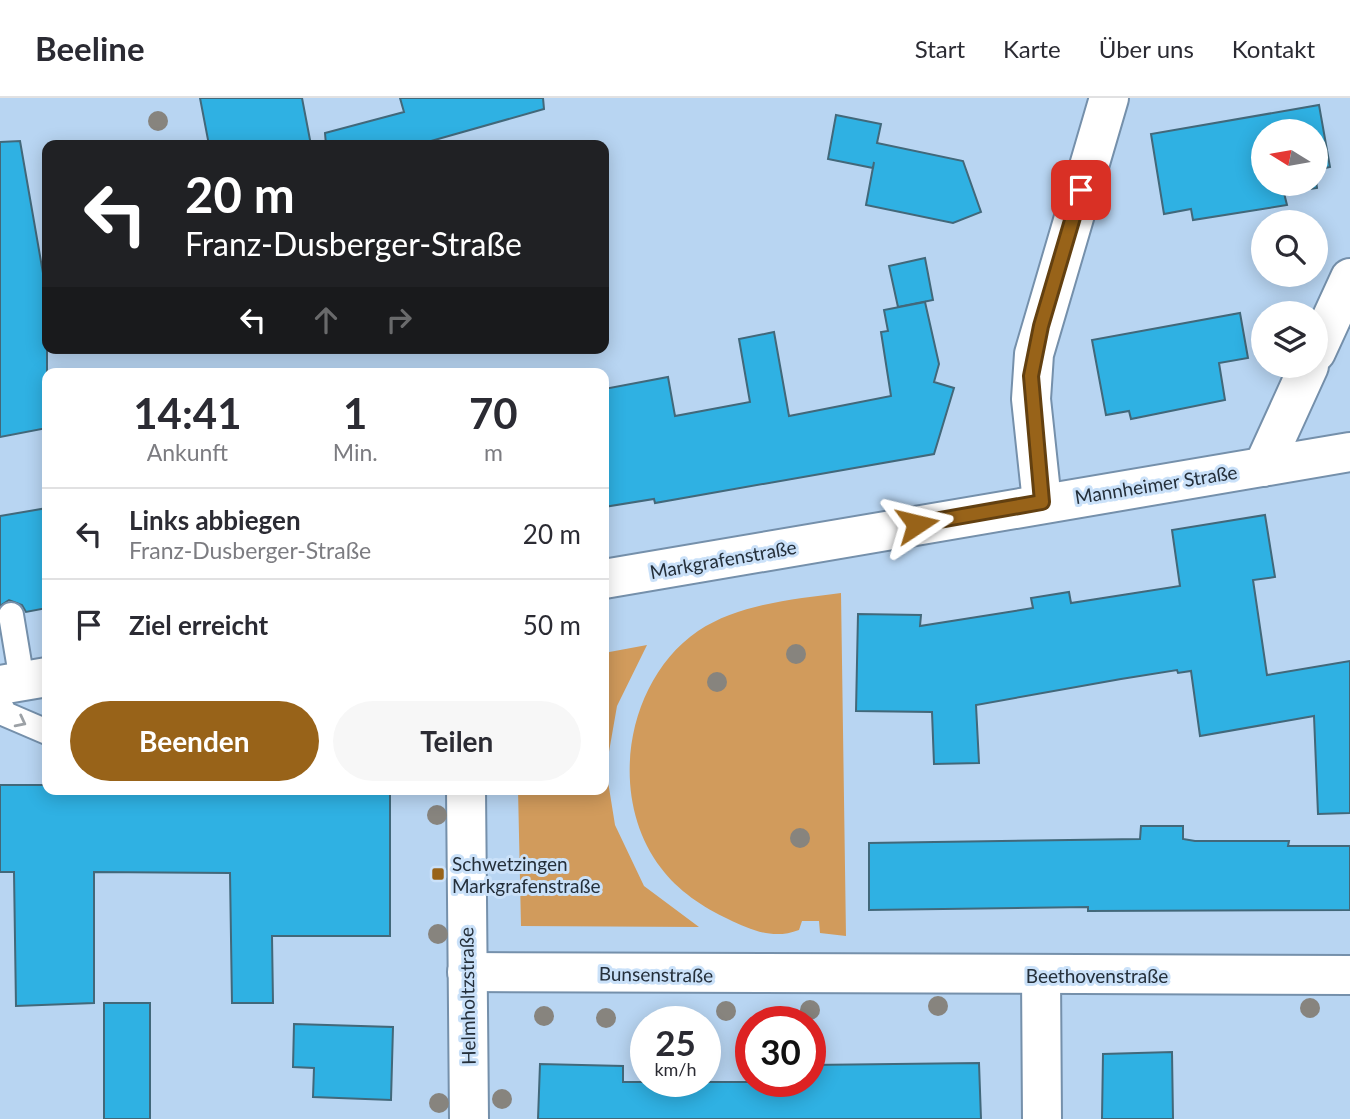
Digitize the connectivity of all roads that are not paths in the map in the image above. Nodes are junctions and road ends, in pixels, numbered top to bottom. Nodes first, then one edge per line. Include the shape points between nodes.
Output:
1 (1109, 98) edge
2 (1350, 278) edge
3 (1328, 326) edge
4 (1304, 378) edge
5 (1350, 452) edge
6 (1263, 467) junction
7 (1042, 502) junction
8 (841, 538) joint
9 (609, 578) edge
10 (10, 615) dead end
11 (12, 682) edge
12 (42, 731) edge
13 (466, 795) edge
14 (467, 972) junction
15 (845, 975) joint
16 (1041, 975) junction
17 (1350, 975) edge
18 (469, 1119) edge
19 (1042, 1119) edge

1 - 7 street via 1034,354 1031,399
2 - 3 street
4 - 6 street, Mannheimer Straße
5 - 6 street, Mannheimer Straße
6 - 7 street, Mannheimer Straße
7 - 8 street, Mannheimer Straße
8 - 9 street, Markgrafenstraße
10 - 11 lane
11 -> 12 lane via 5,714
13 - 14 street, Helmholtzstraße
14 - 15 street, Bunsenstraße
14 - 18 street, Helmholtzstraße
15 - 16 street, Beethovenstraße
16 - 17 street, Beethovenstraße
16 - 19 street

